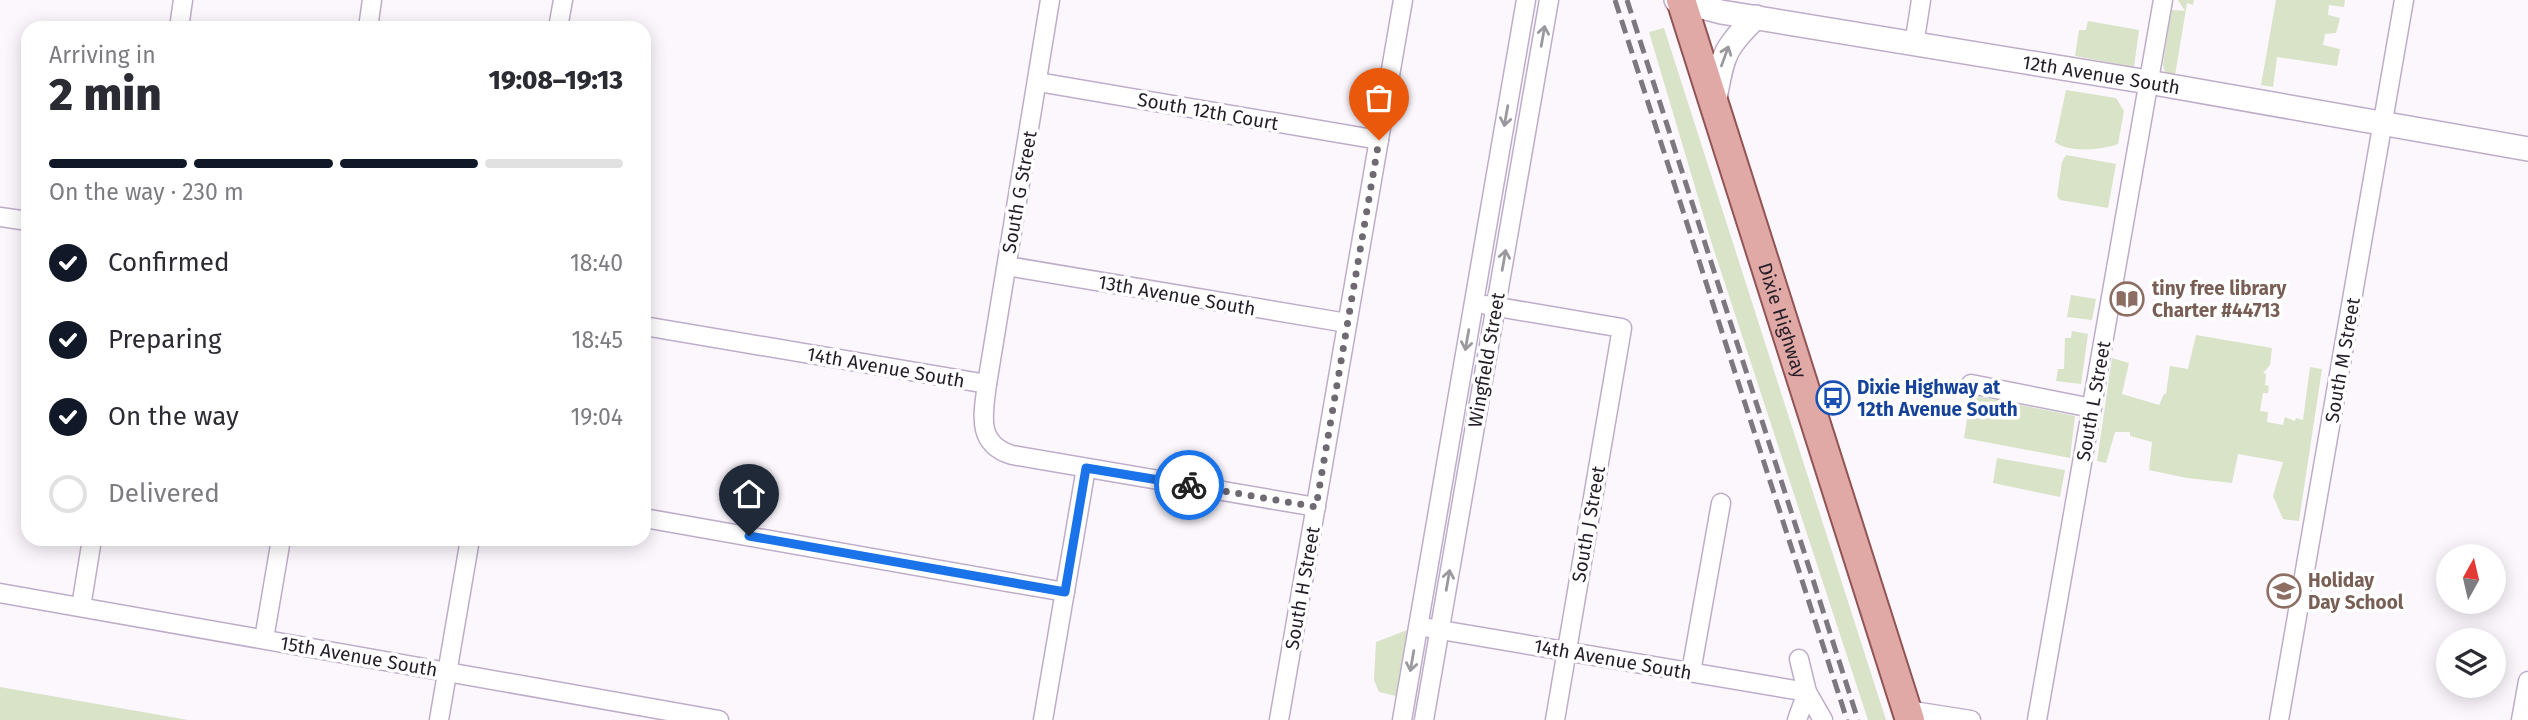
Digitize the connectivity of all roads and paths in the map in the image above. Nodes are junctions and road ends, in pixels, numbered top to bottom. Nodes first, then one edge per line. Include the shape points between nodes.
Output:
1 (183, 0) edge
2 (372, 0) edge
3 (563, 0) edge
4 (1050, 0) edge
5 (1403, 0) edge
6 (1526, 0) edge
7 (1549, 0) edge
8 (1680, 0) edge
9 (1921, 0) edge
10 (2162, 0) edge
11 (2404, 0) edge
12 (1756, 17) junction
13 (180, 21) edge
14 (369, 21) edge
15 (559, 21) edge
16 (1914, 45) junction
17 (1038, 82) junction
18 (2148, 82) junction
19 (1714, 104) junction
20 (2383, 123) junction
21 (1379, 140) junction
22 (2528, 149) edge
23 (0, 217) edge
24 (21, 221) edge
25 (1007, 266) junction
26 (1474, 303) junction
27 (1496, 307) junction
28 (1347, 323) junction
29 (651, 327) edge
30 (987, 384) junction
31 (1971, 384) dead end
32 (1460, 385) junction
33 (1481, 389) junction
34 (2092, 408) junction
35 (1086, 468) junction
36 (1721, 503) dead end
37 (1316, 507) junction
38 (651, 519) edge
39 (91, 546) edge
40 (280, 546) edge
41 (469, 546) edge
42 (1065, 592) junction
43 (0, 593) edge
44 (80, 607) junction
45 (1418, 626) junction
46 (1439, 629) junction
47 (264, 639) junction
48 (1567, 651) junction
49 (1799, 659) dead end
50 (447, 672) junction
51 (1691, 672) junction
52 (2528, 681) edge
53 (1807, 692) junction
54 (1908, 715) edge
55 (439, 720) edge
56 (719, 720) edge
57 (1043, 720) edge
58 (1279, 720) edge
59 (1402, 720) edge
60 (1424, 720) edge
61 (1555, 720) edge
62 (1797, 720) edge
63 (1823, 720) edge
64 (1970, 720) edge
65 (2038, 720) edge
66 (2279, 720) edge
67 (2521, 720) edge

1 - 13 street
2 - 14 street
3 - 15 street
4 - 17 street, South G Street
5 - 21 street, South H Street
6 -> 26 street, Wingfield Street
27 -> 7 street, Wingfield Street
8 - 12 street, 12th Avenue South
8 - 19 main road, Dixie Highway
9 - 16 street
10 - 18 street, South L Street
11 - 20 street, South M Street
12 - 16 street, 12th Avenue South
19 -> 12 street via 1731,42
16 - 18 street, 12th Avenue South
17 - 21 street, South 12th Court
17 - 25 street, South G Street
18 - 20 street, 12th Avenue South
18 - 34 street, South L Street
19 - 54 main road, Dixie Highway
20 - 22 street, 12th Avenue South
20 - 66 street, South M Street
21 - 28 street, South H Street
23 - 24 street
25 - 28 street, 13th Avenue South
25 - 30 street, South G Street
26 - 27 street
26 -> 32 street, Wingfield Street
27 - 33 street, Wingfield Street
27 - 48 street, South J Street via 1622,328
28 - 37 street, South H Street
29 - 30 street, 14th Avenue South
30 - 35 street, 14th Avenue South via 982,423 991,444 1013,455
31 - 34 street
32 - 33 street
32 - 45 street, Wingfield Street
46 -> 33 street, Wingfield Street
34 - 65 street, South L Street
35 - 37 street, 14th Avenue South
35 - 42 street
36 - 51 street
37 - 58 street, South H Street
38 - 42 street
39 - 44 street
40 - 47 street
41 - 50 street
42 - 57 street
43 - 44 street, 15th Avenue South
44 - 47 street, 15th Avenue South
45 - 46 street, 14th Avenue South
45 -> 59 street, Wingfield Street
46 - 48 street, 14th Avenue South
46 - 60 street, Wingfield Street
47 - 50 street, 15th Avenue South
48 - 51 street, 14th Avenue South
48 - 61 street, South J Street
49 - 53 street
50 - 55 street
50 - 56 street, 15th Avenue South
51 - 53 street, 14th Avenue South
52 - 67 street
53 - 62 street
53 - 63 street
54 - 64 street

